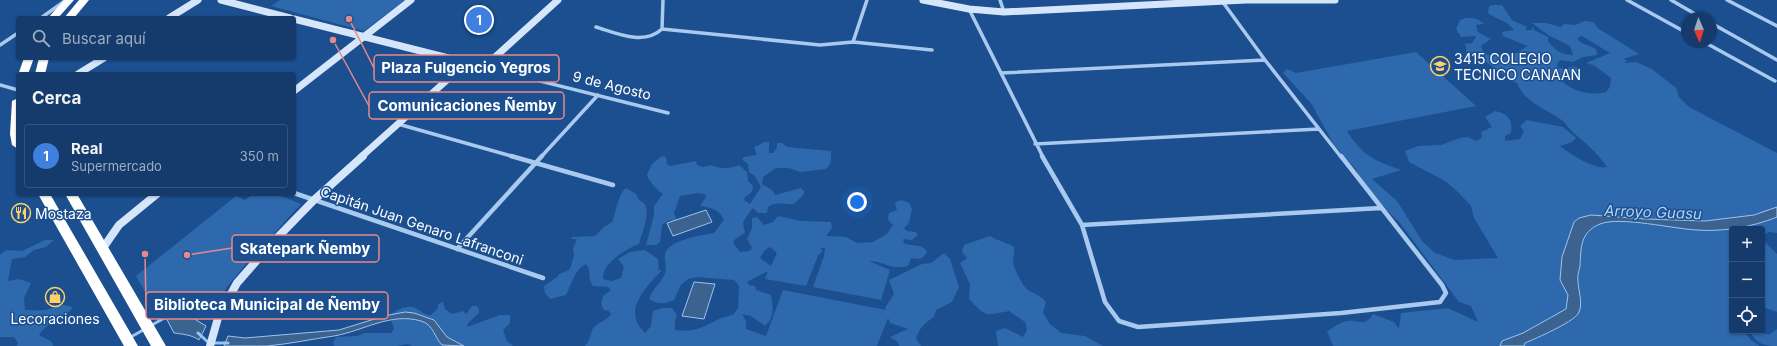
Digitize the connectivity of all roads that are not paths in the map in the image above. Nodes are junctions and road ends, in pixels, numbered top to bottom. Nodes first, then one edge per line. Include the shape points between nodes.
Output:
1 (68, 0) edge
2 (84, 0) edge
3 (198, 0) edge
4 (221, 0) edge
5 (411, 0) edge
6 (558, 0) edge
7 (663, 0) edge
8 (867, 0) edge
9 (924, 0) edge
10 (1000, 0) edge
11 (1305, 0) edge
12 (1336, 0) edge
13 (1627, 0) edge
14 (1670, 0) edge
15 (1727, 0) edge
16 (1222, 1) junction
17 (969, 10) junction
18 (1004, 12) junction
19 (1691, 12) edge
20 (51, 15) edge
21 (71, 16) edge
22 (172, 16) edge
23 (282, 16) edge
24 (296, 20) edge
25 (1717, 26) edge
26 (1777, 26) edge
27 (596, 28) dead end
28 (662, 29) junction
29 (1681, 30) edge
30 (16, 34) edge
31 (362, 37) junction
32 (853, 42) junction
33 (0, 45) edge
34 (1715, 48) edge
35 (932, 50) dead end
36 (28, 60) edge
37 (44, 60) edge
38 (101, 60) edge
39 (1265, 60) junction
40 (1777, 60) edge
41 (466, 63) junction
42 (484, 67) junction
43 (24, 72) edge
44 (40, 72) edge
45 (81, 72) edge
46 (1001, 73) junction
47 (1775, 81) dead end
48 (0, 85) edge
49 (16, 89) edge
50 (296, 89) edge
51 (598, 95) junction
52 (668, 113) dead end
53 (398, 124) junction
54 (1319, 129) junction
55 (1036, 144) junction
56 (534, 163) junction
57 (613, 185) dead end
58 (296, 194) edge
59 (45, 196) edge
60 (72, 196) edge
61 (155, 196) edge
62 (314, 200) junction
63 (1381, 208) junction
64 (1082, 225) junction
65 (103, 248) junction
66 (457, 249) junction
67 (543, 278) dead end
68 (131, 346) edge
69 (159, 346) edge
70 (210, 346) edge

1 - 20 highway
2 - 21 highway
3 - 22 street
4 - 23 street
5 - 31 street
6 - 42 street
7 - 28 street
8 - 32 street
9 - 17 street
10 - 18 street
11 - 12 street
11 - 16 street
13 - 29 street
14 - 19 street
15 - 26 street
16 - 18 street
16 - 39 street
17 - 18 street
17 - 46 street
24 - 31 street, 9 de Agosto
25 - 40 street
27 - 28 street via 642,38 654,36
28 - 32 street via 820,45
30 - 33 street
31 - 41 street, 9 de Agosto
31 - 50 street
32 - 35 street
34 - 47 street
36 - 43 highway
37 - 44 highway
38 - 45 street
39 - 46 street
39 - 54 street
41 - 42 street, 9 de Agosto
41 - 53 street
42 - 51 street, 9 de Agosto
46 - 55 street
48 - 49 street
51 - 52 street, 9 de Agosto
51 - 56 street
53 - 56 street
53 - 62 street
54 - 55 street
54 - 63 street
55 - 64 street
56 - 57 street
56 - 66 street
58 - 62 street, Capitán Juan Genaro Lafranconi
59 - 68 highway
60 - 65 highway
61 - 65 street via 114,230
62 - 66 street, Capitán Juan Genaro Lafranconi
62 - 70 street via 272,242 237,283 218,318
63 - 64 street
63 - 64 street via 1442,285 1446,293 1440,302 1138,327 1119,321 1105,302
65 - 69 highway via 136,310
66 - 67 street, Capitán Juan Genaro Lafranconi

